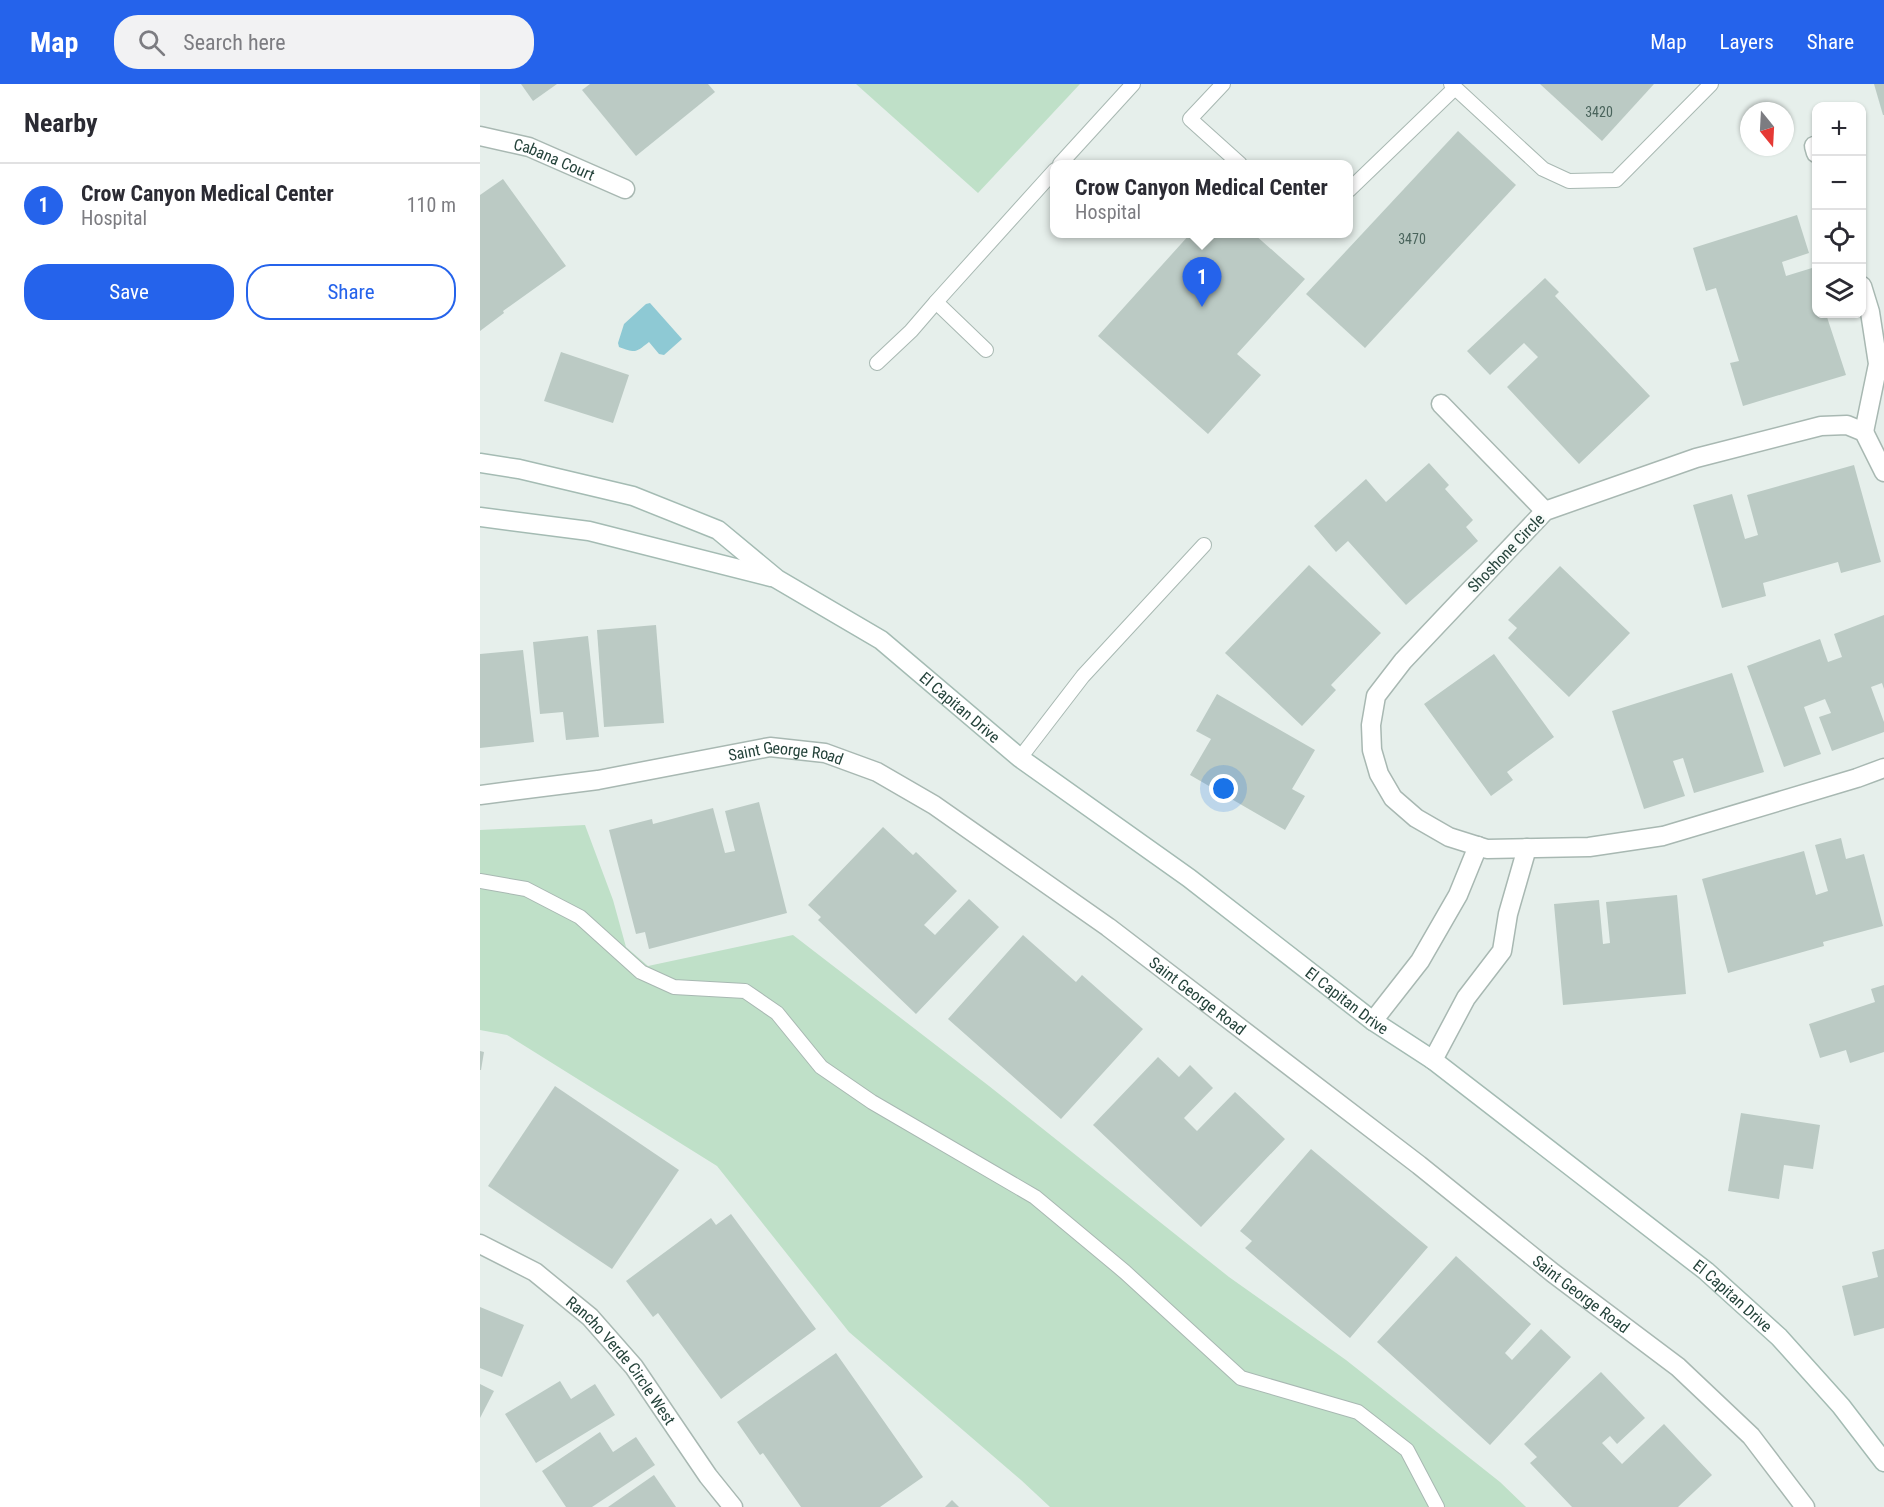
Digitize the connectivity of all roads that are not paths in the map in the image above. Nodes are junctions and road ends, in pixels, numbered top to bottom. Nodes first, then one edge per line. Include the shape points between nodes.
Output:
1 (1132, 84) edge
2 (1223, 84) edge
3 (1712, 84) edge
4 (1453, 86) edge
5 (480, 136) edge
6 (1064, 160) edge
7 (1235, 160) edge
8 (1050, 176) edge
9 (1353, 186) edge
10 (625, 189) dead end
11 (1866, 299) edge
12 (936, 302) junction
13 (986, 350) dead end
14 (877, 363) dead end
15 (1441, 404) dead end
16 (1864, 432) junction
17 (480, 463) edge
18 (1884, 472) edge
19 (1545, 511) junction
20 (480, 517) edge
21 (1204, 545) dead end
22 (777, 579) junction
23 (1020, 758) junction
24 (1884, 768) edge
25 (480, 795) edge
26 (1478, 846) junction
27 (1527, 848) junction
28 (480, 881) edge
29 (1373, 1021) junction
30 (1433, 1060) junction
31 (480, 1244) edge
32 (1884, 1462) edge
33 (733, 1507) edge
34 (1437, 1507) edge
35 (1804, 1507) edge

1 - 6 lane
2 - 7 lane via 1190,119
3 - 4 lane via 1616,180 1569,181 1543,169
4 - 9 lane
5 - 10 street, Cabana Court via 529,147
8 - 12 lane
11 - 16 street via 1878,364
12 - 13 lane
12 - 14 lane
15 - 19 street
16 - 18 street
16 - 19 street, Shoshone Circle via 1847,425 1821,426 1696,458
17 - 22 street, El Capitan Drive via 633,496 718,530
19 - 26 street, Shoshone Circle via 1403,661 1376,696 1372,750 1379,774 1393,798 1416,818 1449,837
20 - 22 street, El Capitan Drive via 589,531
21 - 23 lane via 1083,676
22 - 23 street, El Capitan Drive via 880,640
23 - 29 street, El Capitan Drive via 1189,878
24 - 27 street, Shoshone Circle via 1663,836 1589,847
25 - 35 street, Saint George Road via 598,780 770,747 825,753 877,772 934,805 1108,927 1678,1367 1751,1436
26 - 27 street, Shoshone Circle
26 - 29 street via 1458,895 1420,961
27 - 30 street via 1502,951 1466,998
28 - 34 lane via 526,889 580,917 641,972 674,987 745,992 777,1013 820,1067 872,1102 1035,1197 1125,1272 1241,1378 1358,1412 1407,1450
29 - 30 street, El Capitan Drive
30 - 32 street, El Capitan Drive via 1706,1271 1779,1337 1841,1406
31 - 33 street, Rancho Verde Circle West via 535,1272 590,1317 634,1366

